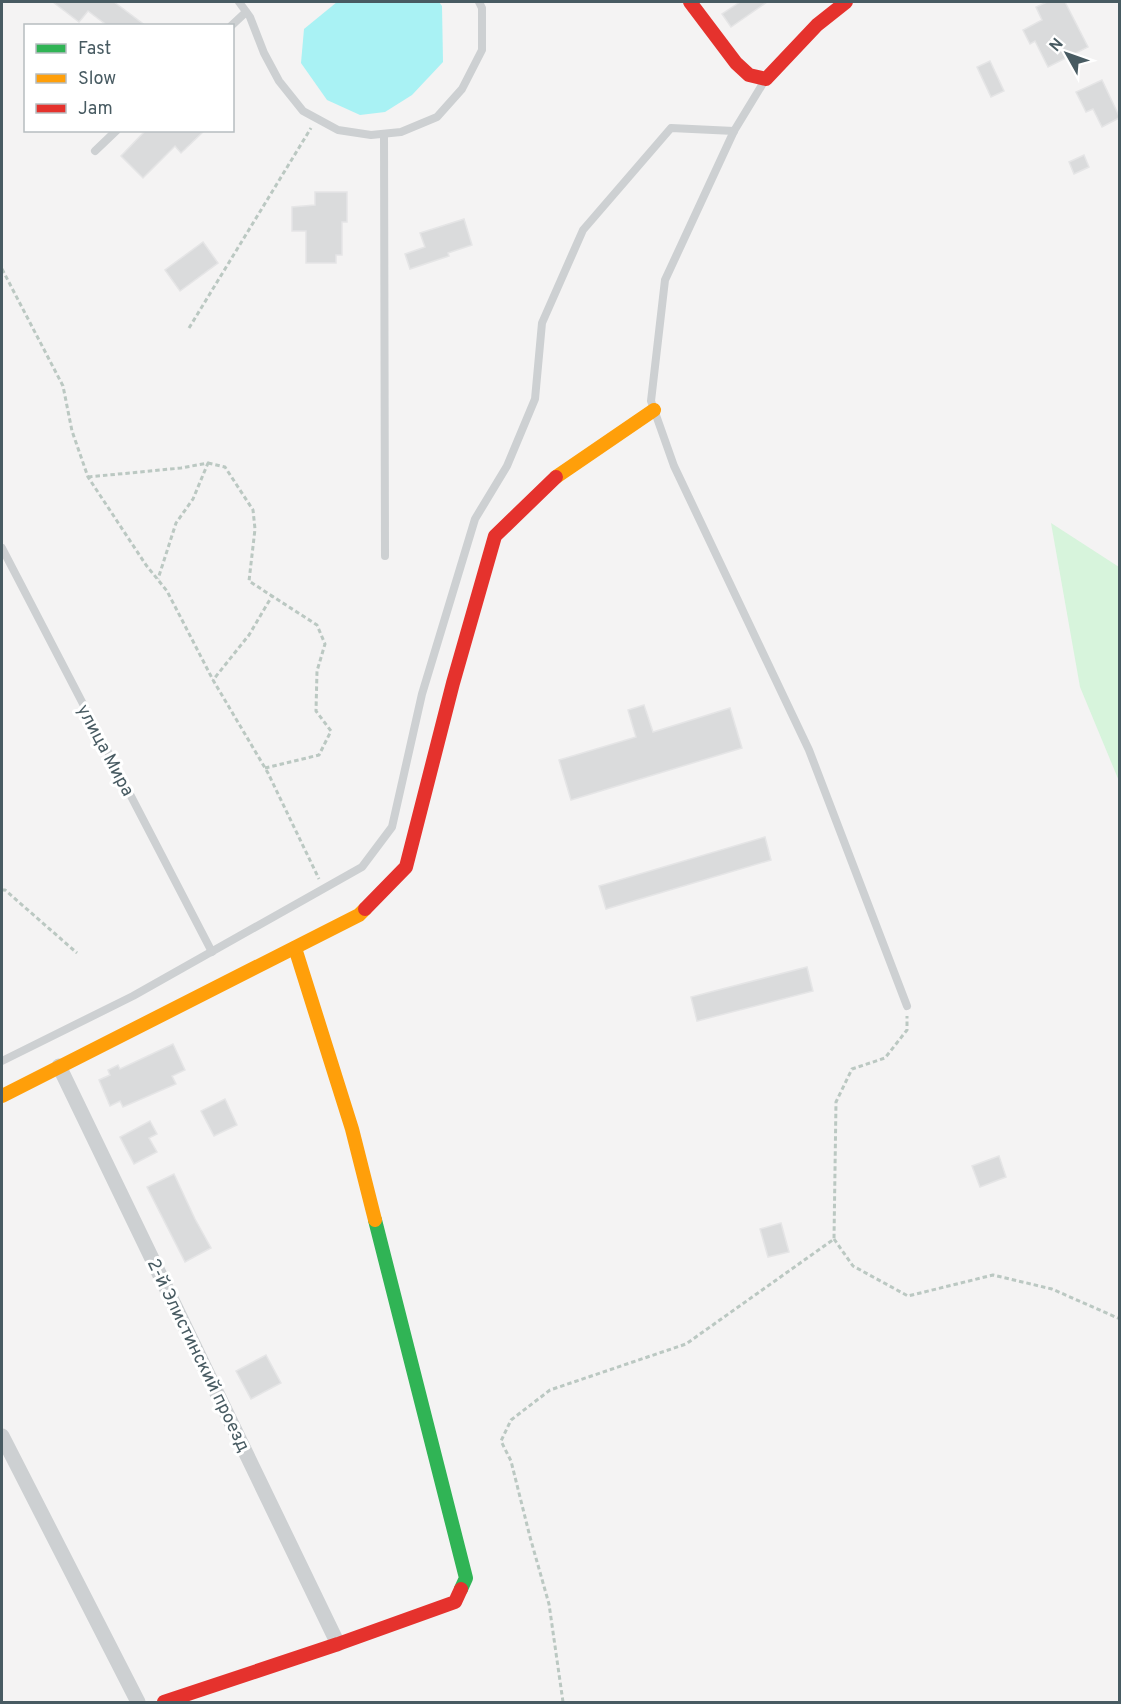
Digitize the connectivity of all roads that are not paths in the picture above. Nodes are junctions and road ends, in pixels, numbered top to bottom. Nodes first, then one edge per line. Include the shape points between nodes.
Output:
1 (239, 2) edge
2 (479, 2) edge
3 (690, 2) edge
4 (846, 2) edge
5 (246, 12) junction
6 (233, 24) edge
7 (766, 79) junction
8 (735, 131) junction
9 (115, 132) edge
10 (384, 134) junction
11 (95, 151) dead end
12 (654, 410) junction
13 (2, 548) edge
14 (385, 556) dead end
15 (295, 948) junction
16 (212, 952) junction
17 (907, 1006) road end
18 (2, 1061) edge
19 (59, 1066) junction
20 (2, 1096) edge
21 (2, 1436) edge
22 (338, 1644) junction
23 (138, 1702) edge
24 (164, 1702) edge

1 - 5 lane
2 - 10 lane via 482,50 462,89 437,117
3 - 7 street via 736,63 749,75
4 - 7 street via 817,24
5 - 6 lane
5 - 10 lane via 279,81 303,111 338,130
7 - 8 lane
8 - 12 lane via 665,280 651,401
8 - 16 lane via 671,128 583,230 542,323 535,399 507,466 474,519 422,694 392,827 362,867
9 - 11 lane
10 - 14 lane
12 - 15 street via 555,478 495,536 406,867 359,915
12 - 17 lane via 674,466 809,750
13 - 16 lane, улица Мира
15 - 19 street
15 - 22 street via 352,1129 466,1578 455,1602
16 - 18 lane
19 - 20 street
19 - 22 street, 2-й Элистинский проезд
21 - 23 street
22 - 24 street

